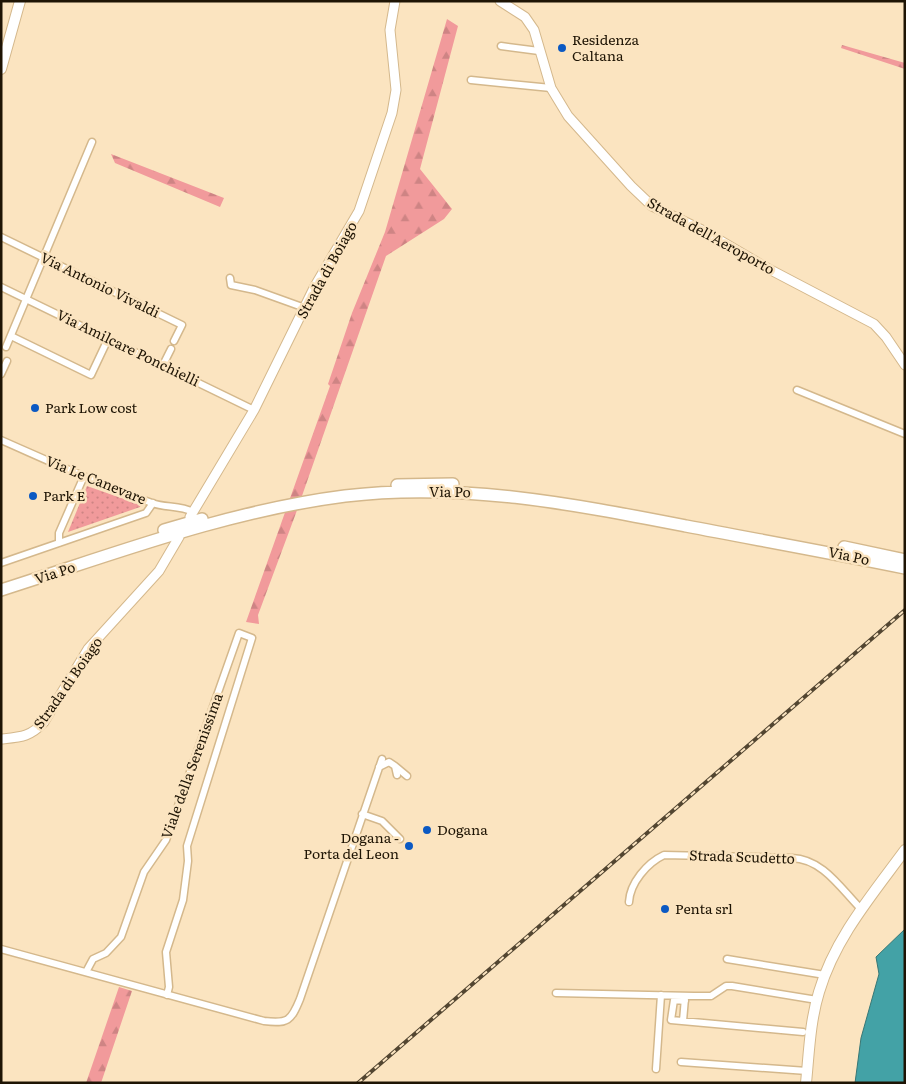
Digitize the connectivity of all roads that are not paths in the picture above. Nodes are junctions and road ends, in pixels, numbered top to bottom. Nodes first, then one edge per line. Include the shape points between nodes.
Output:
1 (20, 1) edge
2 (395, 1) edge
3 (500, 1) edge
4 (501, 46) dead end
5 (539, 50) junction
6 (1, 69) edge
7 (471, 80) dead end
8 (551, 88) junction
9 (92, 142) dead end
10 (1, 237) edge
11 (44, 257) junction
12 (230, 278) dead end
13 (1, 287) edge
14 (27, 300) junction
15 (304, 308) junction
16 (11, 336) junction
17 (108, 339) junction
18 (174, 341) dead end
19 (6, 347) dead end
20 (171, 348) dead end
21 (7, 361) dead end
22 (164, 366) junction
23 (905, 366) edge
24 (1, 374) edge
25 (797, 390) dead end
26 (254, 410) junction
27 (905, 434) edge
28 (1, 440) edge
29 (84, 476) junction
30 (153, 503) junction
31 (191, 515) joint
32 (179, 537) dead end
33 (59, 543) junction
34 (905, 560) edge
35 (1, 562) edge
36 (905, 568) edge
37 (1, 584) edge
38 (1, 590) edge
39 (1, 739) edge
40 (382, 759) dead end
41 (395, 766) junction
42 (379, 767) junction
43 (397, 774) dead end
44 (407, 776) dead end
45 (362, 814) junction
46 (400, 839) dead end
47 (905, 850) edge
48 (629, 902) dead end
49 (861, 909) junction
50 (1, 949) edge
51 (727, 959) dead end
52 (86, 972) junction
53 (825, 975) junction
54 (556, 993) dead end
55 (167, 994) junction
56 (661, 995) junction
57 (685, 999) junction
58 (817, 1000) junction
59 (683, 1022) junction
60 (808, 1033) junction
61 (681, 1062) dead end
62 (656, 1069) dead end
63 (807, 1071) junction
64 (806, 1083) edge

1 - 6 main road
2 - 15 street, Strada di Boiago via 390,30 396,90 392,112 359,211
3 - 5 street, Strada dell'Aeroporto via 525,18 534,30
4 - 5 street
5 - 8 street, Strada dell'Aeroporto
7 - 8 street
8 - 23 street, Strada dell'Aeroporto via 568,116 652,206 874,324
9 - 11 street
10 - 11 street, Via Antonio Vivaldi
11 - 14 street
11 - 18 street, Via Antonio Vivaldi via 182,325
12 - 15 street via 231,284 238,287
13 - 14 street, Via Amilcare Ponchielli
14 - 16 street
14 - 17 street, Via Amilcare Ponchielli
15 - 26 street, Strada di Boiago
16 - 17 street via 91,375
16 - 19 street
17 - 22 street, Via Amilcare Ponchielli
20 - 22 street
21 - 24 street
22 - 26 street, Via Amilcare Ponchielli
25 - 27 street
26 - 31 street, Strada di Boiago
28 - 29 street, Via Le Canevare
29 - 30 street, Via Le Canevare
29 - 33 street via 59,533
30 - 31 street, Via Le Canevare via 185,508
30 - 33 street via 146,513
32 - 39 street, Strada di Boiago via 160,570 88,649 44,722 26,736
33 - 35 street
34 - 37 highway, Via Po via 515,488 432,483 346,490 263,503 184,524
36 - 38 highway, Via Po via 569,504 510,495 426,492 347,496 252,512
40 - 42 street
41 - 42 street via 389,762
41 - 43 street
41 - 44 street
42 - 45 street
45 - 46 street via 382,821
45 - 55 street via 300,999 288,1021 264,1021
47 - 49 main road
48 - 49 street, Strada Scudetto via 631,888 651,864 664,855 797,858 817,865
49 - 53 main road
50 - 52 street
51 - 53 street
52 - 55 street
52 - 55 street, Viale della Serenissima via 93,959 106,953 121,937 144,872 166,840 239,633 249,637 186,846 188,861 183,900 166,952
53 - 58 main road
54 - 56 street
56 - 57 street
56 - 62 street
57 - 58 street via 711,996 726,986 732,986
57 - 59 street
57 - 59 street via 674,1000 672,1020
58 - 60 main road
59 - 60 street
60 - 63 main road
61 - 63 street
63 - 64 main road

